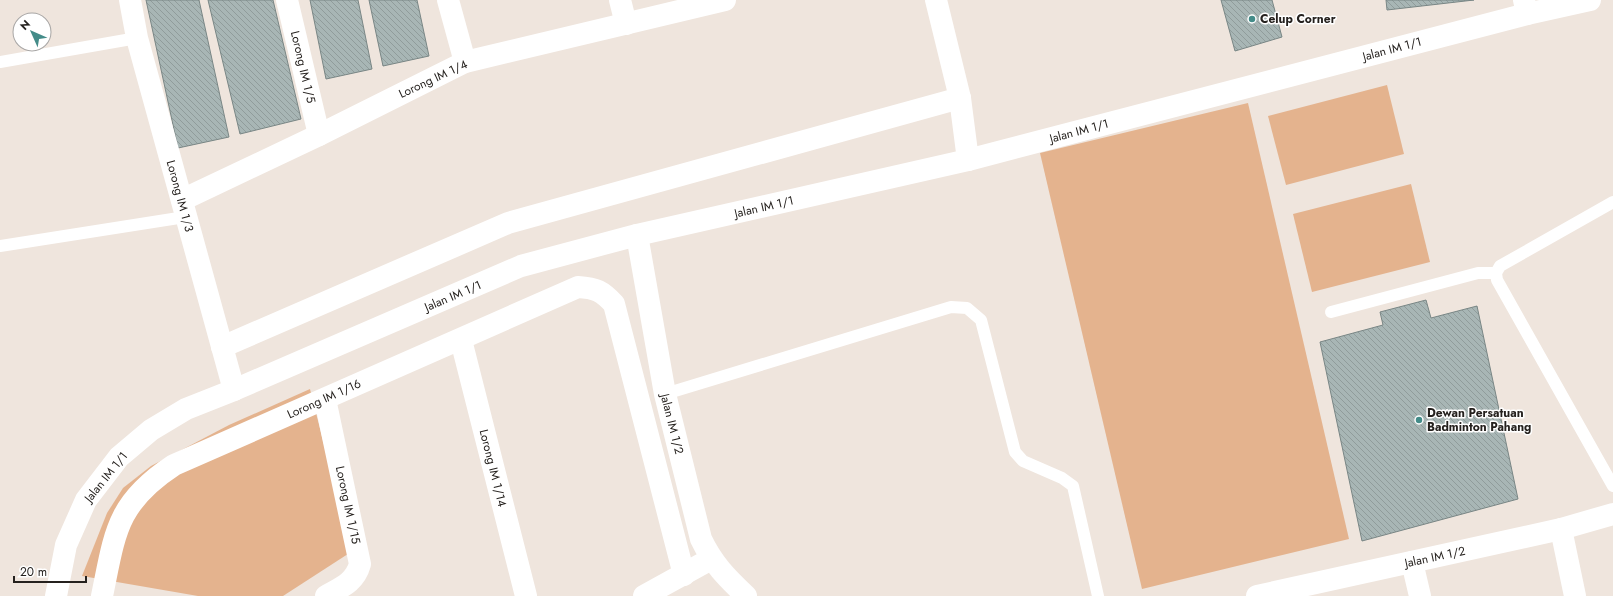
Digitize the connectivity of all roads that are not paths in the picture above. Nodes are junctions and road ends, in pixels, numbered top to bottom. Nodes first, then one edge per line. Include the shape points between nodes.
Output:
1 (130, 0) edge
2 (287, 0) edge
3 (448, 0) edge
4 (620, 0) edge
5 (725, 0) edge
6 (936, 0) edge
7 (1590, 0) edge
8 (1526, 7) edge
9 (626, 24) junction
10 (137, 38) junction
11 (0, 62) edge
12 (465, 62) junction
13 (960, 98) junction
14 (319, 135) junction
15 (968, 160) junction
16 (1613, 202) edge
17 (184, 209) junction
18 (638, 235) junction
19 (0, 246) edge
20 (1496, 273) junction
21 (1331, 312) dead end
22 (460, 340) junction
23 (222, 347) junction
24 (234, 390) junction
25 (665, 394) junction
26 (325, 399) junction
27 (1613, 486) edge
28 (1613, 514) edge
29 (1561, 529) junction
30 (711, 559) junction
31 (1412, 562) junction
32 (684, 575) junction
33 (56, 596) edge
34 (102, 596) edge
35 (326, 596) edge
36 (526, 596) edge
37 (644, 596) edge
38 (746, 596) edge
39 (1098, 596) edge
40 (1260, 596) edge
41 (1420, 596) edge
42 (1575, 596) edge

1 - 10 street, Lorong IM 1/3
2 - 14 street, Lorong IM 1/5
3 - 12 street
4 - 9 street
5 - 9 street, Lorong IM 1/4
6 - 13 street
7 - 8 street, Jalan IM 1/1
8 - 15 street, Jalan IM 1/1
9 - 12 street, Lorong IM 1/4
10 - 11 lane
10 - 17 street, Lorong IM 1/3
12 - 14 street, Lorong IM 1/4
13 - 15 street
13 - 23 street via 508,223
14 - 17 street, Lorong IM 1/4
15 - 18 street, Jalan IM 1/1
16 - 20 lane via 1500,266
17 - 19 lane
17 - 23 street, Lorong IM 1/3
18 - 24 street, Jalan IM 1/1 via 521,266
18 - 25 street, Jalan IM 1/2
20 - 21 lane via 1478,273
20 - 27 lane via 1497,280
22 - 26 street, Lorong IM 1/16
22 - 32 street, Lorong IM 1/16 via 578,287 592,288 604,293 614,304
22 - 36 street, Lorong IM 1/14
23 - 24 street, Lorong IM 1/3
24 - 33 street, Jalan IM 1/1 via 186,409 151,430 119,457 86,500 66,546
25 - 30 street, Jalan IM 1/2 via 701,539
25 - 39 lane via 951,307 967,308 981,320 1015,452 1023,461 1062,478 1073,486
26 - 34 street, Lorong IM 1/16 via 174,466 156,477 135,497 122,516 114,539
26 - 35 street, Lorong IM 1/15 via 360,564 358,573 349,582
28 - 29 street, Jalan IM 1/2
29 - 31 street, Jalan IM 1/2
29 - 42 street
30 - 32 street
30 - 38 street, Jalan IM 1/2
31 - 40 street, Jalan IM 1/2
31 - 41 street
32 - 37 street

